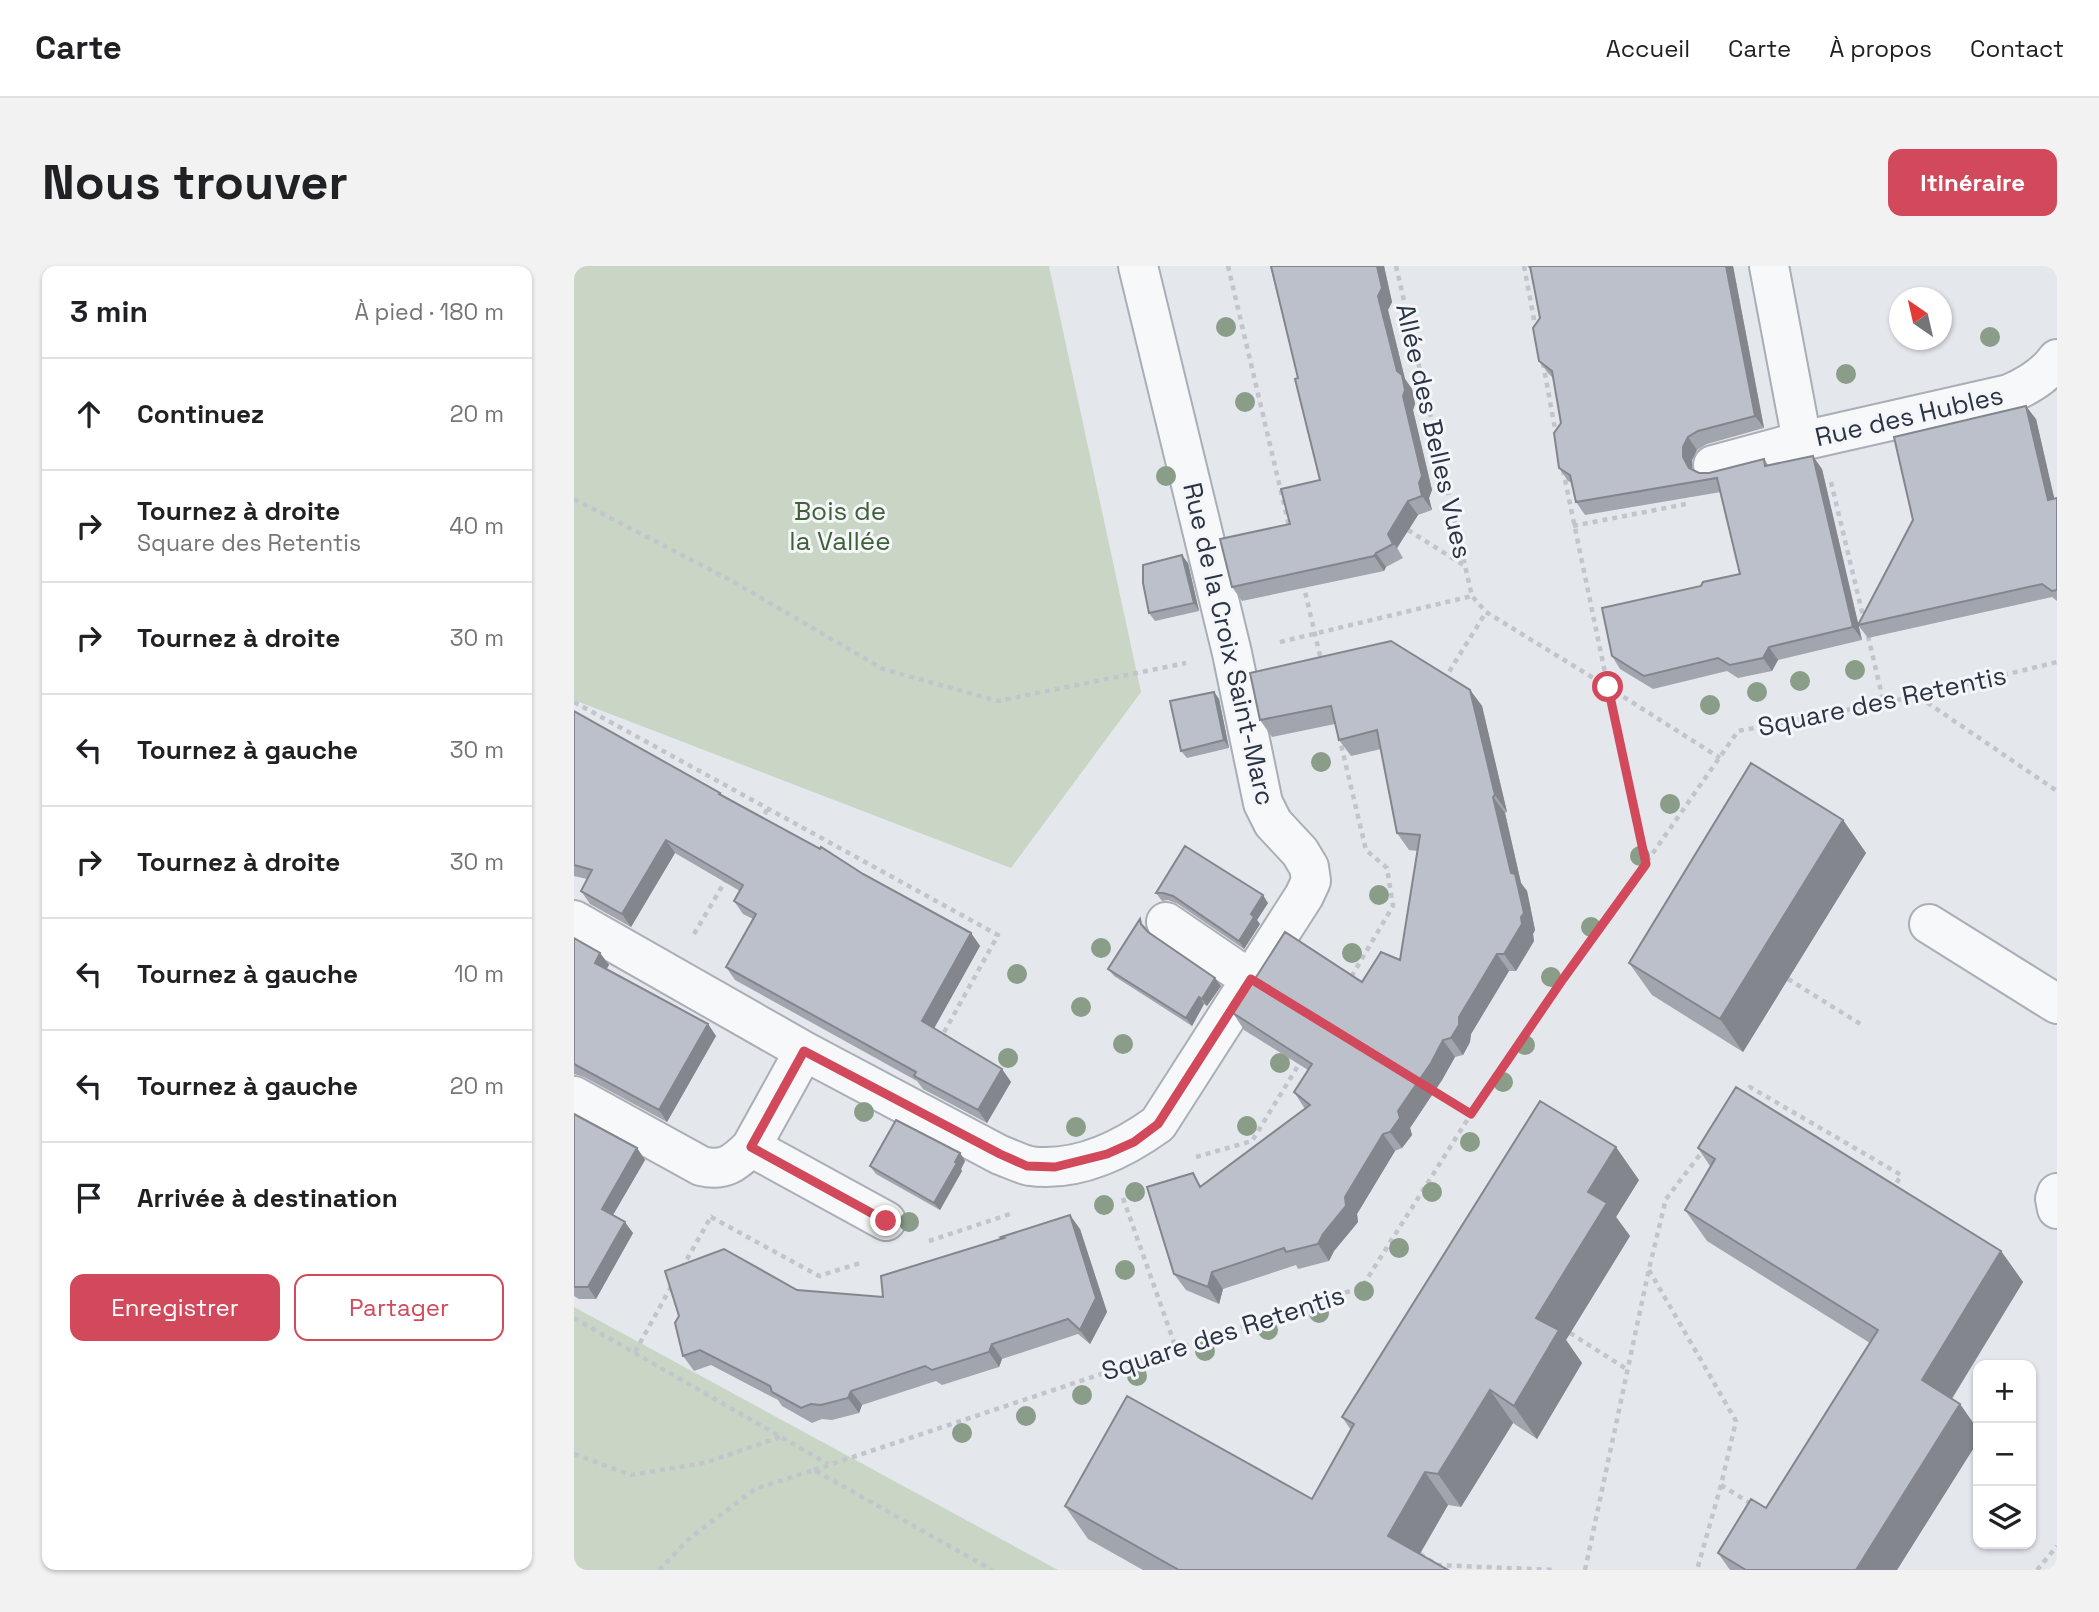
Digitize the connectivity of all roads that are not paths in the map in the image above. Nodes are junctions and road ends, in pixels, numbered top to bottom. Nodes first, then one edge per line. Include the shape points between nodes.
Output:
1 (1138, 266) edge
2 (1769, 266) edge
3 (2057, 359) edge
4 (1811, 439) junction
5 (1713, 465) road end
6 (574, 920) edge
7 (1166, 922) dead end
8 (1929, 924) dead end
9 (1251, 979) junction
10 (2057, 1004) edge
11 (804, 1051) junction
12 (574, 1096) edge
13 (737, 1157) junction
14 (2057, 1193) edge
15 (2057, 1209) edge
16 (886, 1221) dead end

1 - 9 street, Rue de la Croix Saint-Marc via 1232,653 1263,803 1273,823 1309,867 1311,881 1304,895
2 - 4 street, Rue des Hubles
3 - 4 street, Rue des Hubles via 2042,376 2010,394
4 - 5 street
6 - 11 street, Rue de la Croix Saint-Marc
7 - 9 street
8 - 10 street
9 - 11 street, Rue de la Croix Saint-Marc via 1158,1124 1107,1154 1055,1167 1027,1166 1000,1154
11 - 13 street
12 - 13 street via 701,1166 713,1169
13 - 16 street
14 - 15 street

